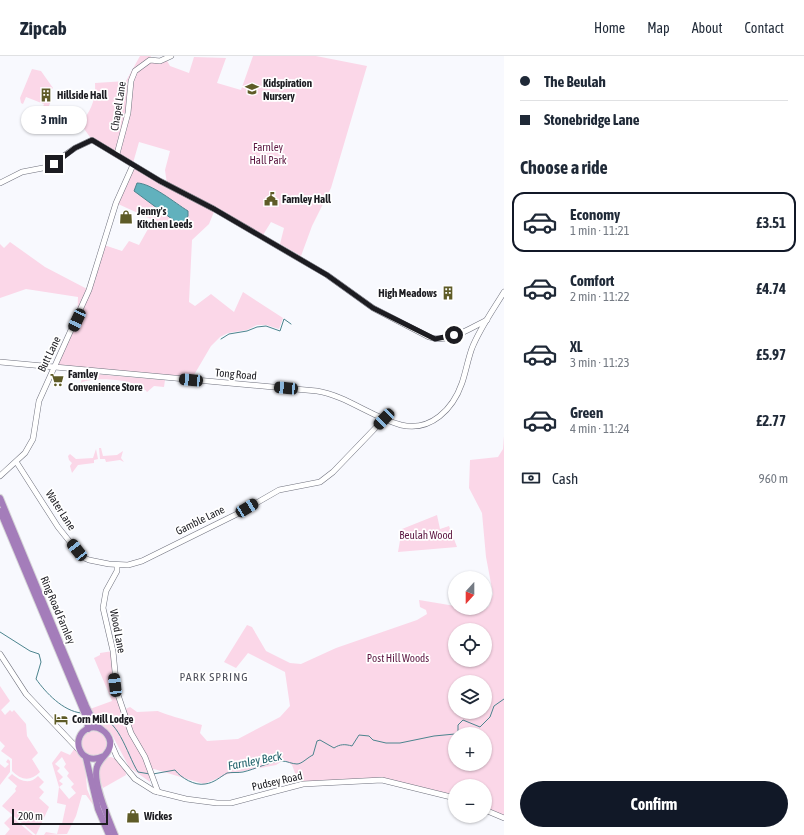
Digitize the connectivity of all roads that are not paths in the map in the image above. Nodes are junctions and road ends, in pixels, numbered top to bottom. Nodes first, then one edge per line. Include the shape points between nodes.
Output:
1 (168, 58) edge
2 (117, 154) junction
3 (133, 165) junction
4 (0, 184) edge
5 (504, 292) edge
6 (487, 320) junction
7 (0, 362) edge
8 (53, 367) junction
9 (384, 419) junction
10 (17, 463) junction
11 (0, 476) edge
12 (0, 498) edge
13 (0, 511) edge
14 (117, 565) junction
15 (0, 654) edge
16 (81, 699) junction
17 (90, 719) junction
18 (88, 729) junction
19 (101, 729) junction
20 (66, 735) junction
21 (81, 735) junction
22 (110, 740) junction
23 (80, 750) junction
24 (106, 754) junction
25 (117, 757) junction
26 (86, 758) junction
27 (153, 778) junction
28 (146, 787) junction
29 (158, 792) junction
30 (448, 796) edge
31 (492, 813) edge
32 (504, 818) edge
33 (109, 835) edge
34 (115, 835) edge

1 - 2 street, Chapel Lane via 160,61 150,60 140,66 133,76 128,113
2 - 3 street
2 - 4 street via 92,140 75,148 54,164 22,172
3 - 6 street via 327,275 373,308 429,337 447,338
3 - 8 street, Butt Lane via 115,205 89,290
5 - 6 street, Tong Road
6 - 9 street, Tong Road via 472,348 457,395 438,418 417,427 400,425
7 - 8 street, Tong Road
8 - 9 street, Tong Road via 322,392 337,396
8 - 10 street, Butt Lane via 39,401 33,439
9 - 14 street, Gamble Lane via 320,482 279,490 239,513 142,561
10 - 11 street, Butt Lane
10 - 14 street, Water Lane via 58,527 82,557
12 - 16 highway, Ring Road Farnley
13 - 16 highway, Ring Road Farnley
14 - 27 street, Wood Lane via 117,571 106,591 103,608 113,651 115,685 131,733
15 - 20 street via 26,694
16 - 17 highway, Ring Road Farnley
17 - 18 highway, Ring Road Farnley
17 - 19 highway, Ring Road Farnley
18 - 19 highway
18 - 21 highway
19 - 22 highway
20 - 21 street
20 - 23 street
21 - 23 highway via 78,744
22 - 24 highway
22 - 25 street, Pudsey Road
23 - 26 highway
24 - 25 street, Pudsey Road
24 - 26 highway via 96,760
24 - 34 highway via 98,763 96,775 103,805
25 - 28 street, Pudsey Road via 130,774
26 - 33 highway via 98,809
27 - 28 street via 153,784
27 - 29 street, Wood Lane
28 - 29 street, Pudsey Road
29 - 30 street, Pudsey Road via 186,799 231,803 303,784 382,780
31 - 32 street

